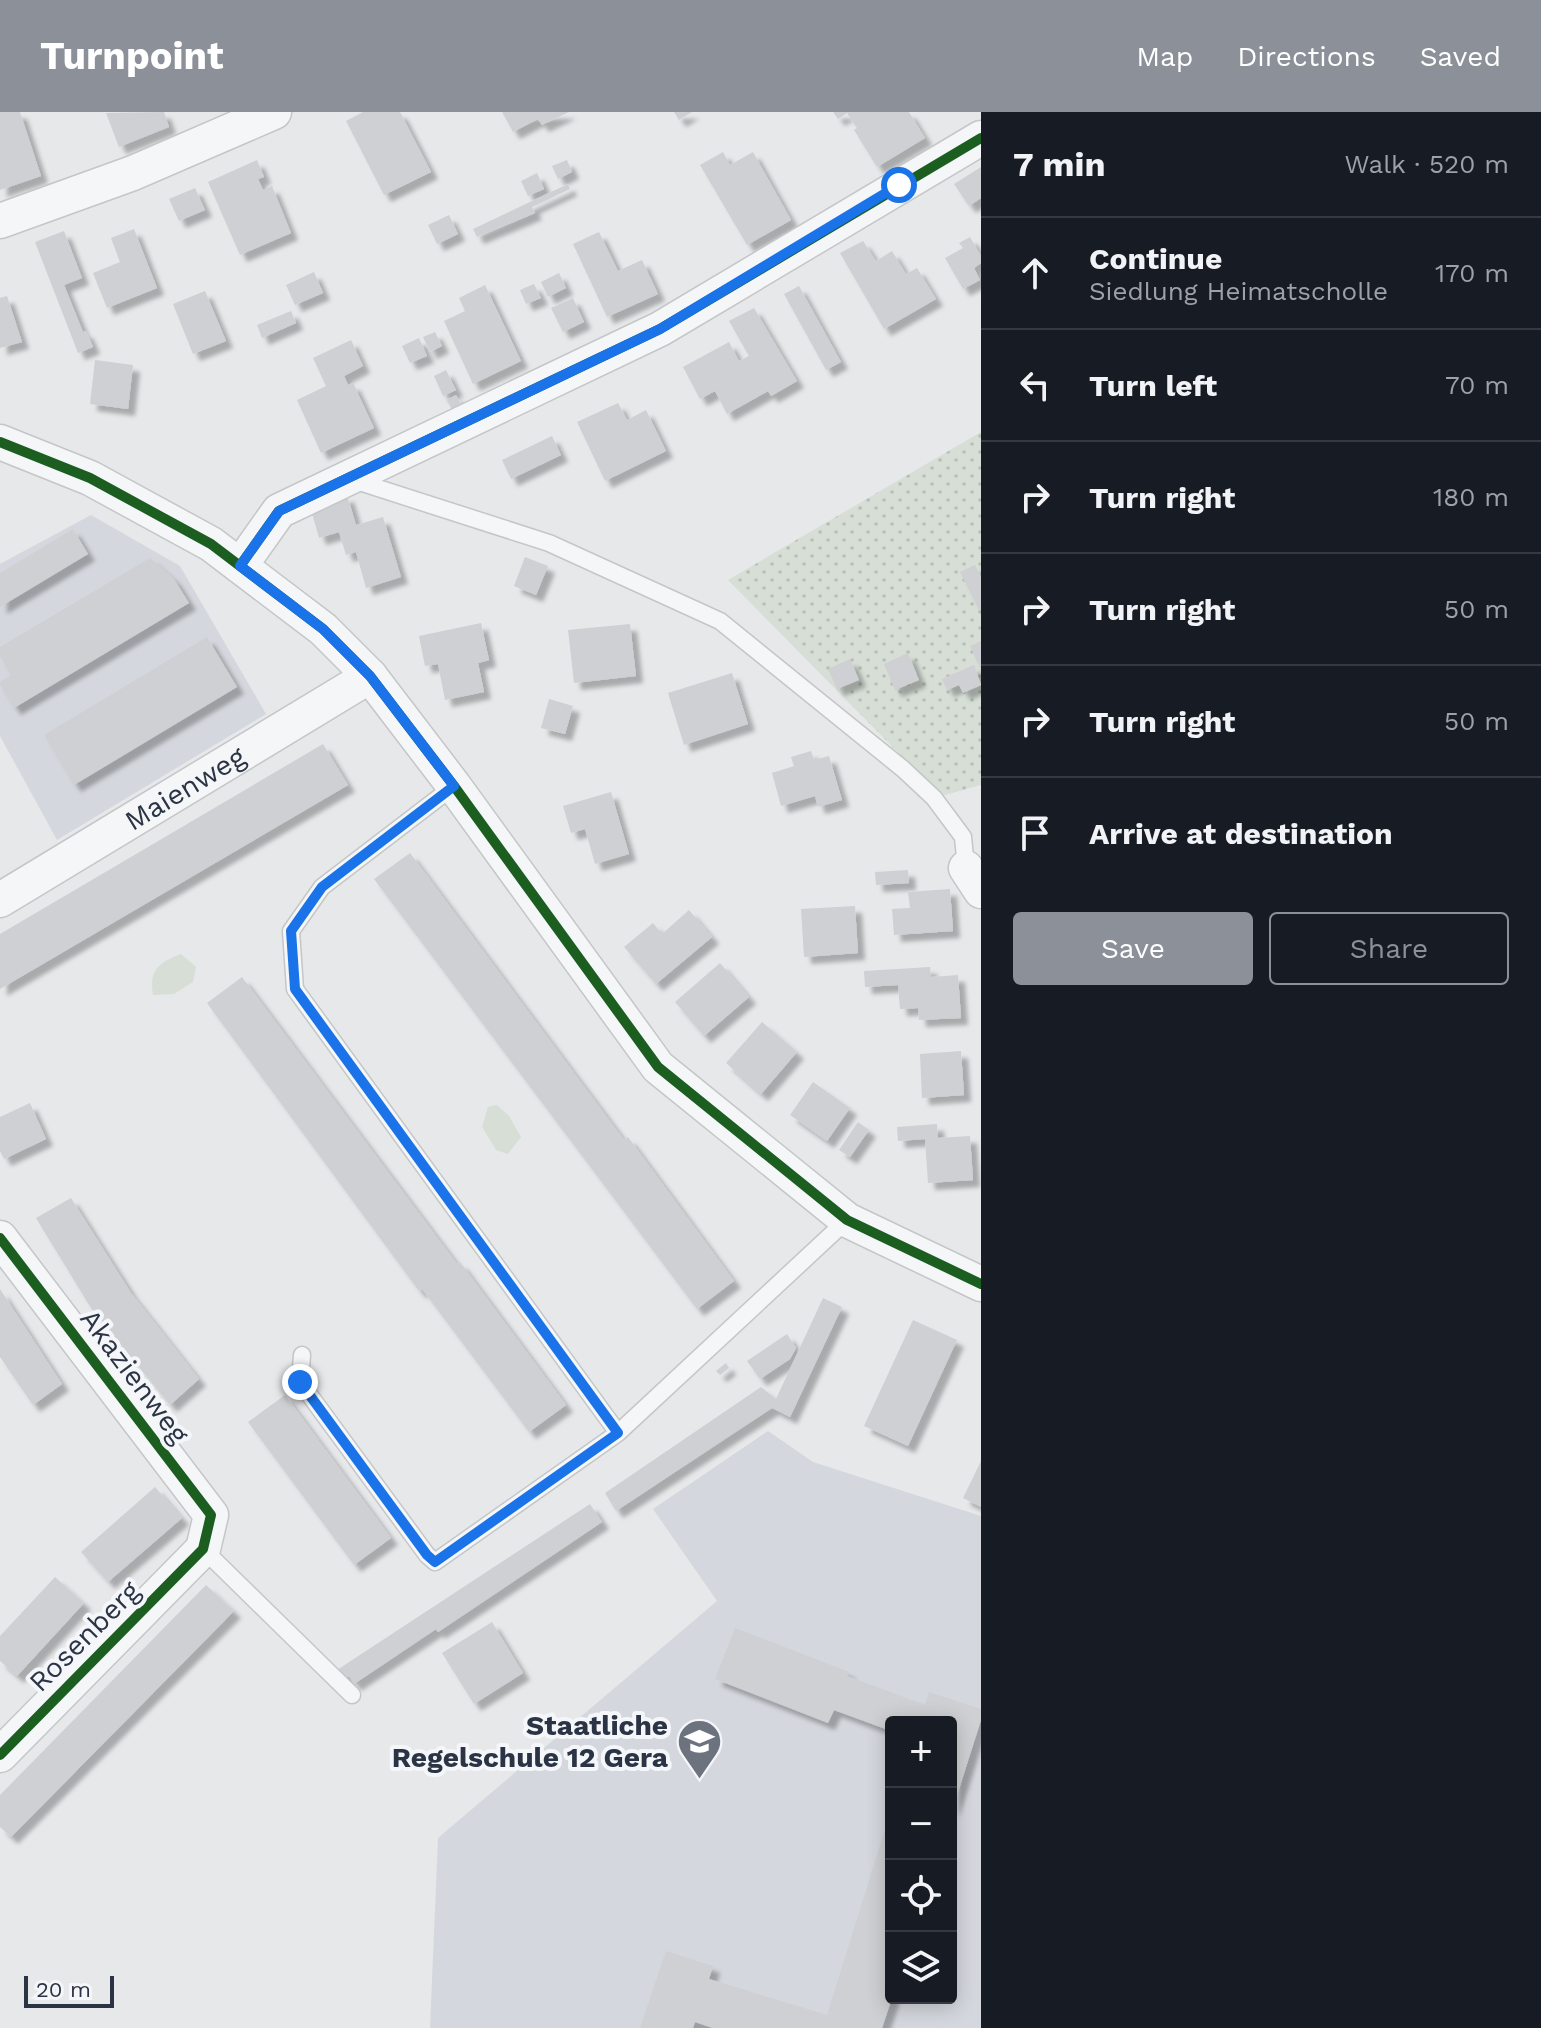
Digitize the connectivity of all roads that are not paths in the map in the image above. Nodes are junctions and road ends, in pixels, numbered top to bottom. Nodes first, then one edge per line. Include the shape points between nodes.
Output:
1 (274, 112) edge
2 (976, 112) edge
3 (981, 121) edge
4 (981, 138) edge
5 (0, 221) edge
6 (0, 442) edge
7 (347, 478) junction
8 (240, 566) junction
9 (370, 676) junction
10 (454, 786) junction
11 (974, 879) edge
12 (0, 900) edge
13 (847, 1220) junction
14 (0, 1238) edge
15 (981, 1284) edge
16 (302, 1355) dead end
17 (618, 1433) junction
18 (203, 1549) junction
19 (352, 1695) dead end
20 (0, 1755) edge

1 - 5 street via 133,173
2 - 3 street
4 - 7 street via 660,329
6 - 8 street via 90,478 211,544
7 - 8 street via 279,511
7 - 11 lane via 549,543 720,621 934,798 963,837
8 - 9 street via 323,629
9 - 10 street
9 - 12 street, Maienweg
10 - 13 street via 658,1067
10 - 17 lane via 322,887 291,931 295,989
13 - 15 street
13 - 17 lane
14 - 18 street, Akazienweg via 211,1515
16 - 17 lane via 300,1382 435,1562
18 - 19 lane
18 - 20 street, Rosenberg

